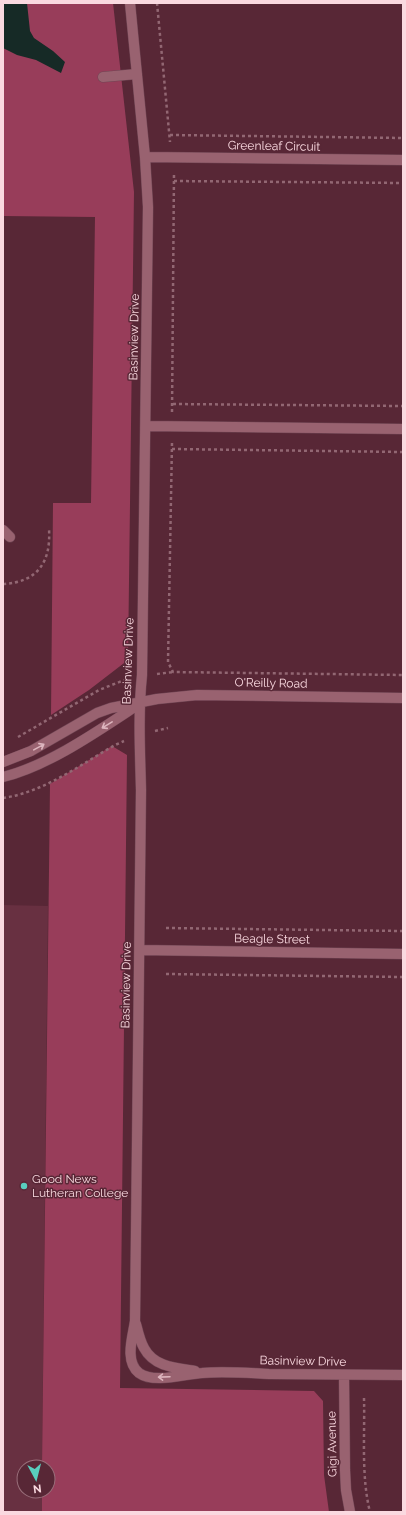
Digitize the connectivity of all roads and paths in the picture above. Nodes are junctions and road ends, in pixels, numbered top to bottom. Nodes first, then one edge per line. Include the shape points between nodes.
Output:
1 (130, 3) edge
2 (137, 74) junction
3 (103, 77) dead end
4 (170, 135) dead end
5 (403, 138) edge
6 (146, 157) junction
7 (403, 160) edge
8 (174, 181) dead end
9 (403, 183) edge
10 (173, 404) dead end
11 (403, 406) edge
12 (146, 426) junction
13 (403, 429) edge
14 (172, 449) dead end
15 (403, 452) edge
16 (49, 529) dead end
17 (3, 584) edge
18 (403, 698) edge
19 (139, 703) junction
20 (168, 728) dead end
21 (139, 735) junction
22 (3, 762) edge
23 (3, 777) edge
24 (3, 798) edge
25 (166, 928) dead end
26 (403, 931) edge
27 (140, 950) junction
28 (403, 954) edge
29 (166, 974) dead end
30 (403, 978) edge
31 (135, 1321) junction
32 (203, 1373) junction
33 (344, 1375) junction
34 (403, 1375) edge
35 (364, 1398) dead end
36 (350, 1512) edge
37 (370, 1512) edge

1 - 2 street, Basinview Drive
2 - 3 street
2 - 6 street, Basinview Drive
4 - 5 path
6 - 7 street, Greenleaf Circuit
6 - 12 street, Basinview Drive
8 - 9 path
10 - 11 path
12 - 13 street
12 - 19 street, Basinview Drive via 142,667
14 - 15 path
16 - 17 path via 48,554 42,566 31,576 17,583
18 - 19 street, O'Reilly Road via 197,695
19 - 21 street, Basinview Drive
22 -> 19 street, O'Reilly Road via 31,751 97,713
19 -> 23 street, O'Reilly Road via 53,757 32,768
20 - 21 path
21 - 24 path via 115,745 36,789
21 - 27 street, Basinview Drive
25 - 26 path
27 - 28 street, Beagle Street
27 - 31 street, Basinview Drive
29 - 30 path
31 - 32 street, Basinview Drive via 149,1356 166,1366
32 -> 31 street, Basinview Drive via 159,1378 140,1373 131,1357
32 - 33 street, Basinview Drive
33 - 34 street, Basinview Drive
33 - 36 street, Gigi Avenue via 345,1470
35 - 37 path via 365,1474

